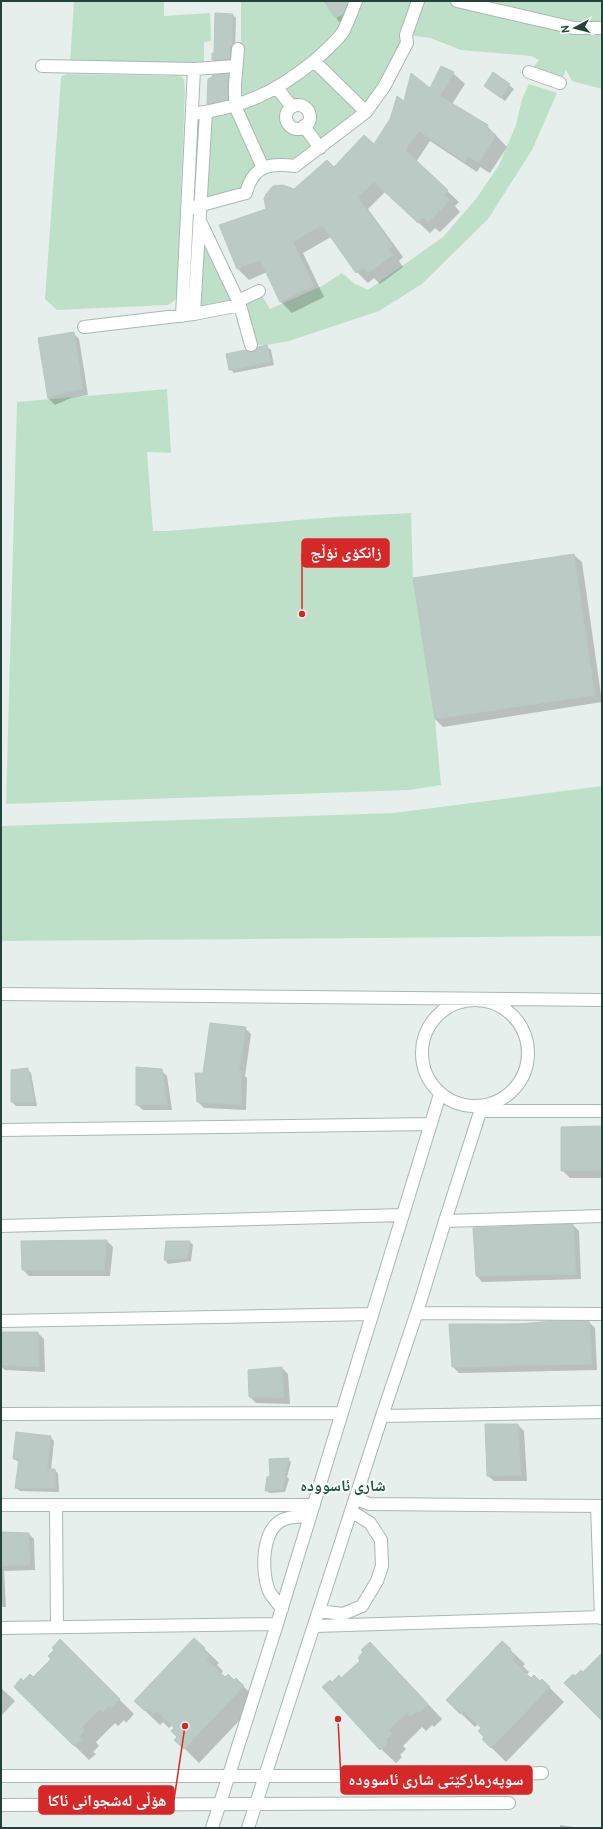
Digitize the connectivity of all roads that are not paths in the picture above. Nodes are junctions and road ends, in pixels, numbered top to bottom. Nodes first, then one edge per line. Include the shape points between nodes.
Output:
1 (356, 1) edge
2 (418, 1) edge
3 (456, 1) edge
4 (602, 28) edge
5 (238, 49) dead end
6 (314, 61) junction
7 (42, 66) dead end
8 (236, 66) junction
9 (194, 69) junction
10 (529, 72) dead end
11 (560, 83) dead end
12 (277, 88) junction
13 (235, 106) junction
14 (206, 112) junction
15 (366, 112) junction
16 (192, 114) junction
17 (320, 148) junction
18 (262, 168) junction
19 (201, 206) junction
20 (187, 209) junction
21 (200, 222) junction
22 (259, 291) dead end
23 (239, 303) junction
24 (188, 315) junction
25 (84, 327) dead end
26 (251, 345) dead end
27 (1, 994) edge
28 (481, 1000) junction
29 (602, 1000) edge
30 (440, 1094) junction
31 (482, 1109) junction
32 (602, 1111) edge
33 (431, 1124) junction
34 (1, 1130) edge
35 (403, 1216) junction
36 (602, 1216) edge
37 (445, 1220) junction
38 (1, 1226) edge
39 (372, 1314) junction
40 (417, 1314) junction
41 (602, 1314) edge
42 (1, 1321) edge
43 (602, 1412) edge
44 (342, 1413) junction
45 (1, 1414) edge
46 (382, 1416) junction
47 (355, 1498) junction
48 (1, 1504) edge
49 (56, 1504) junction
50 (314, 1504) junction
51 (600, 1506) edge
52 (351, 1511) junction
53 (310, 1516) junction
54 (282, 1609) junction
55 (320, 1611) junction
56 (602, 1618) edge
57 (277, 1624) junction
58 (315, 1626) junction
59 (57, 1627) junction
60 (1, 1628) edge
61 (542, 1773) dead end
62 (230, 1775) junction
63 (1, 1776) edge
64 (265, 1776) junction
65 (509, 1804) dead end
66 (1, 1805) edge
67 (220, 1805) junction
68 (256, 1805) junction
69 (212, 1828) edge
70 (248, 1828) edge

1 - 6 street via 342,33
2 - 15 street via 406,35 408,44 384,88
3 - 4 street via 574,28
5 - 8 street
6 - 12 street
6 - 15 street
7 - 9 street
8 - 9 street
8 - 13 street
9 - 16 street
10 - 11 street
12 - 13 street
12 - 17 street via 292,107 286,116 288,124 295,128 304,126
13 - 14 street
13 - 18 street
14 - 16 street
14 - 19 street
15 - 17 street
16 - 20 street
17 - 18 street via 295,166 275,164
18 - 19 street via 251,179 246,192
19 - 20 street
19 - 21 street
20 - 24 street
21 - 23 street
21 - 24 street
22 - 23 street
23 - 24 street
23 - 26 street
24 - 25 street
27 - 28 street
28 - 29 street
28 - 30 street via 464,1000 448,1006 435,1017 426,1032 422,1048 423,1065 429,1081
28 - 31 street via 498,1005 512,1014 522,1028 528,1044 528,1061 523,1078 499,1101
30 - 31 street via 453,1102
30 - 33 street
31 - 32 street
31 - 37 street
33 - 34 street
33 - 35 street
35 - 38 street
35 - 39 street
36 - 37 street
37 - 40 street
39 - 42 street
39 - 44 street
40 - 41 street
40 - 46 street
43 - 46 street
44 - 45 street
44 - 50 street
46 - 47 street
47 - 51 street via 370,1504
47 - 52 street
48 - 49 street
49 - 50 street
49 - 59 street
50 - 53 street
51 - 56 street
52 - 55 street
52 - 55 street via 370,1523 381,1540 382,1566 377,1581 362,1606 343,1614
53 - 54 street
53 - 54 street via 284,1519 271,1532 265,1544 264,1565 269,1591
54 - 57 street
55 - 58 street
56 - 58 street
57 - 59 street
57 - 62 street
58 - 64 street
59 - 60 street
61 - 64 street via 472,1776
62 - 63 street
62 - 64 street
62 - 67 street
64 - 68 street
65 - 68 street
66 - 67 street
67 - 68 street
67 - 69 street
68 - 70 street

